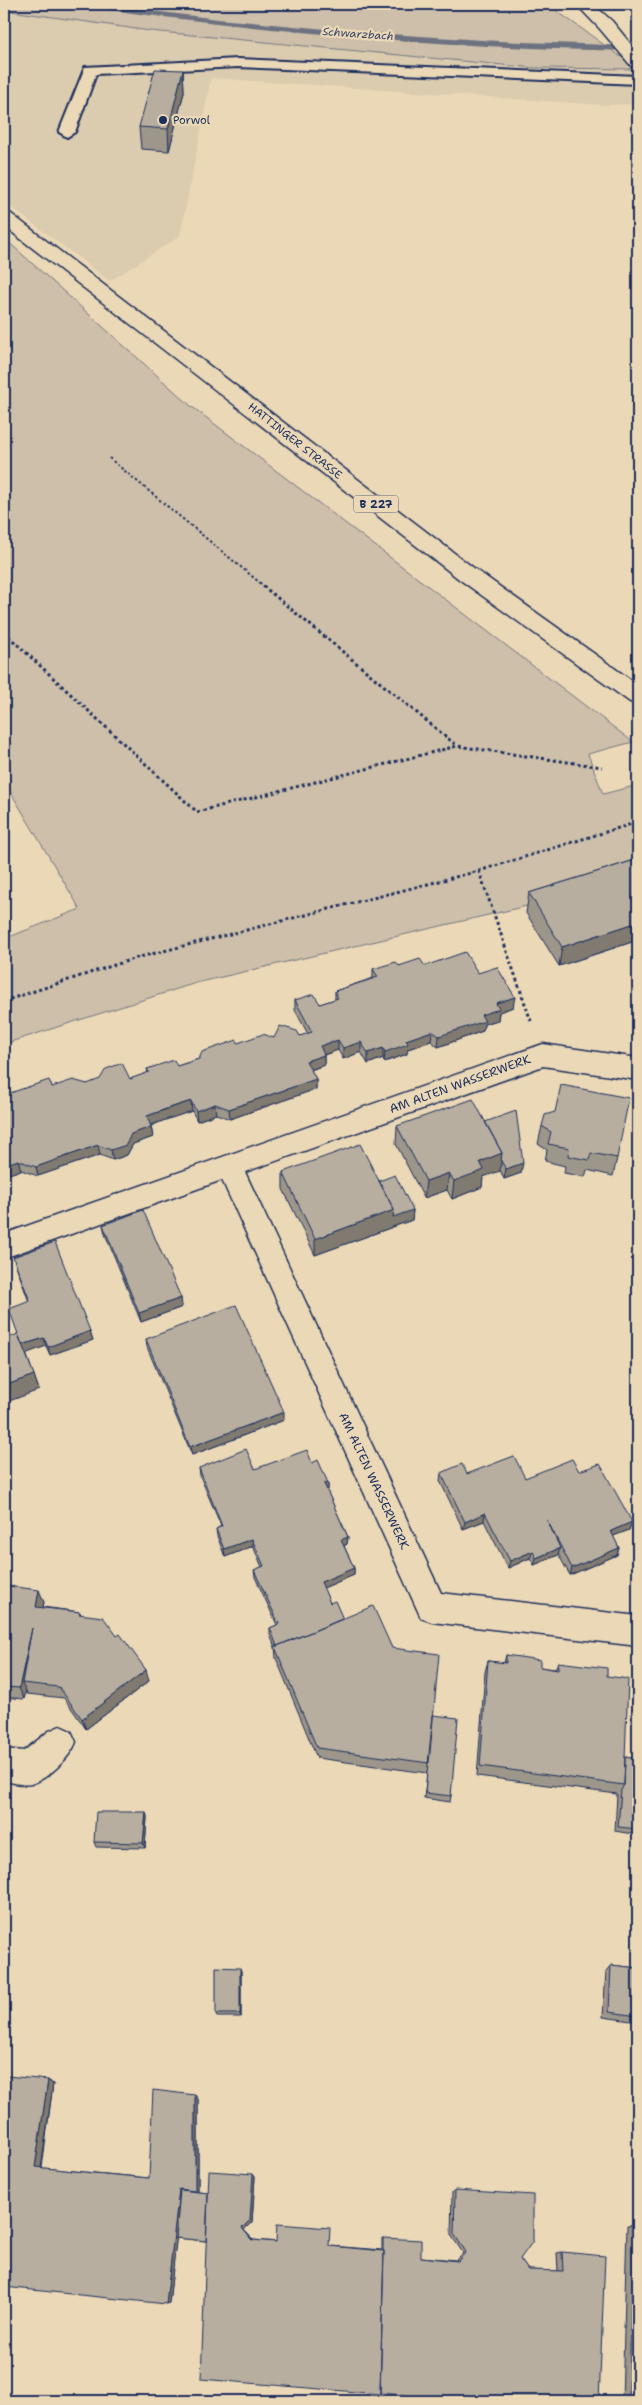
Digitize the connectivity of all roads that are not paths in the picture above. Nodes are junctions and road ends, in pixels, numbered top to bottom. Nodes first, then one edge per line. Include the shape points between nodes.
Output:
1 (584, 4) edge
2 (638, 63) edge
3 (638, 80) edge
4 (67, 132) dead end
5 (4, 217) edge
6 (638, 696) edge
7 (638, 1069) edge
8 (229, 1166) junction
9 (4, 1246) edge
10 (638, 1631) edge
11 (60, 1742) dead end
12 (4, 1765) edge

1 - 2 street
3 - 4 lane via 238,63 90,70
5 - 6 street, HATTINGER STRASSE / B 227 via 468,574
7 - 8 street, AM ALTEN WASSERWERK via 543,1055
8 - 9 street, AM ALTEN WASSERWERK
8 - 10 street, AM ALTEN WASSERWERK via 432,1607
11 - 12 street via 29,1768

